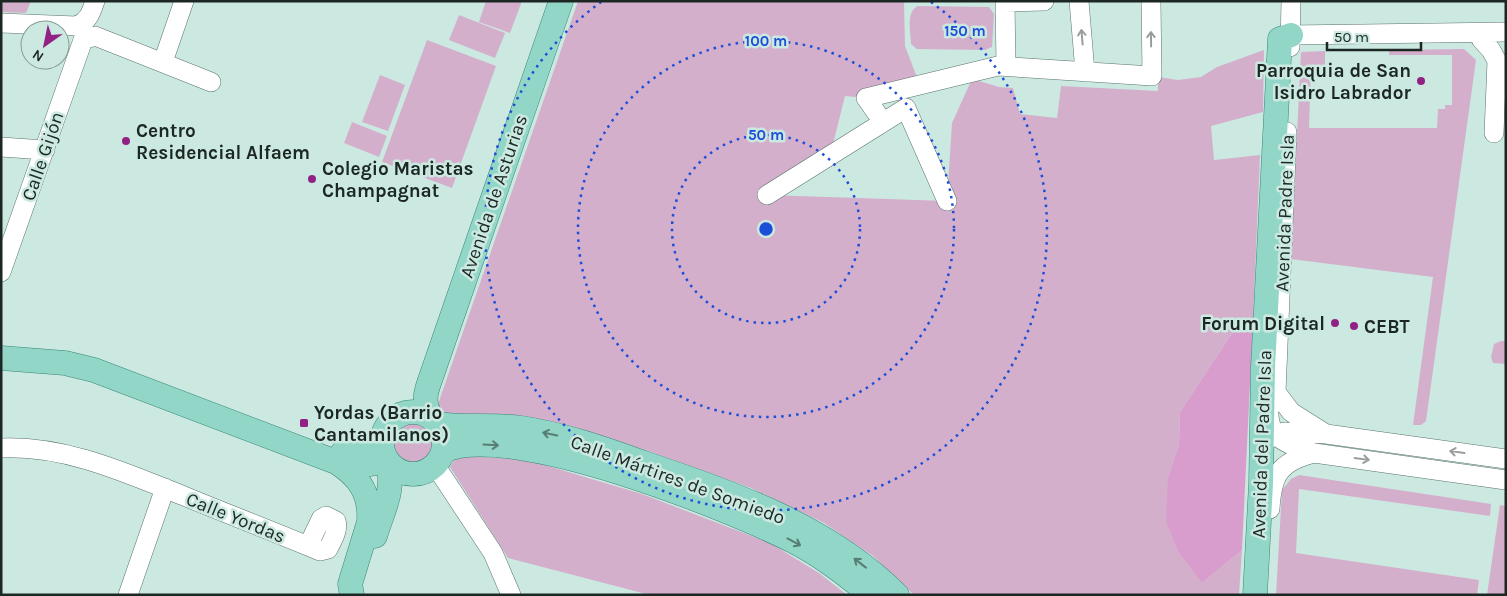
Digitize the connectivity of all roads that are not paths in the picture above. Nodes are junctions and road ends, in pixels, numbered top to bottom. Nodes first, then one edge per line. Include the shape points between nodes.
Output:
1 (95, 1) edge
2 (184, 1) edge
3 (561, 1) edge
4 (1044, 1) edge
5 (1079, 1) edge
6 (1291, 1) edge
7 (1005, 2) edge
8 (1153, 2) edge
9 (1, 23) edge
10 (1506, 32) edge
11 (79, 33) junction
12 (1290, 35) junction
13 (1473, 36) junction
14 (1506, 55) edge
15 (163, 62) junction
16 (1006, 66) junction
17 (1086, 72) junction
18 (211, 82) dead end
19 (1506, 84) edge
20 (1496, 103) junction
21 (883, 122) junction
22 (1494, 133) dead end
23 (1, 147) edge
24 (45, 150) junction
25 (767, 195) dead end
26 (947, 201) dead end
27 (1, 272) edge
28 (1, 345) edge
29 (1, 358) edge
30 (1263, 367) junction
31 (426, 391) junction
32 (1279, 395) junction
33 (407, 412) junction
34 (434, 421) junction
35 (1274, 434) junction
36 (1326, 434) junction
37 (1, 448) edge
38 (1314, 453) junction
39 (385, 455) junction
40 (439, 458) junction
41 (1506, 459) edge
42 (336, 462) junction
43 (412, 475) junction
44 (1506, 480) edge
45 (1266, 484) junction
46 (165, 488) junction
47 (390, 491) junction
48 (308, 546) dead end
49 (1255, 586) edge
50 (128, 595) edge
51 (353, 595) edge
52 (511, 595) edge
53 (871, 595) edge
54 (896, 595) edge

1 - 11 street, Calle Gijón
2 - 15 street
3 - 31 main road, Avenida de Asturias
4 - 7 street
17 -> 5 street
6 - 12 street, Avenida del Padre Isla
7 - 16 street
17 -> 8 street via 1152,76
9 - 11 street
10 - 13 street
11 - 15 street
11 - 24 street, Calle Gijón
12 - 13 street
12 - 30 main road, Avenida del Padre Isla via 1280,38
12 - 32 street, Avenida Padre Isla
13 - 14 street
13 - 20 street via 1491,50 1497,61
15 - 18 street
16 - 17 street
16 - 21 street via 866,98
19 - 20 street
20 - 22 street
21 - 25 street
21 - 26 street via 906,108
23 - 24 street
24 - 27 street, Calle Gijón
28 - 39 main road via 66,351 122,365 341,451 356,453 367,450
29 - 42 main road via 65,363 94,370
30 - 35 street via 1270,383 1268,423
30 - 45 main road, Avenida del Padre Isla
31 - 33 main road, Avenida de Asturias
31 - 34 main road, Avenida de Asturias via 426,408
32 - 35 street, Avenida Padre Isla
32 - 36 street via 1291,412
33 - 34 main road via 423,413
33 - 39 main road via 397,415 383,431
34 - 40 main road via 444,442
54 -> 34 main road, Calle Mártires de Somiedo via 849,554 809,529 722,491 590,444 521,428
35 - 36 street
35 - 38 street
35 - 45 street, Avenida Padre Isla via 1267,441
41 -> 36 street
37 - 46 street, Calle Yordas via 21,447 71,455
38 -> 44 street
38 - 45 street via 1287,464
39 - 42 main road via 351,466
39 - 43 main road via 395,469
39 - 47 main road via 392,479
40 - 43 main road via 420,474
40 - 52 street via 494,553
40 -> 53 main road, Calle Mártires de Somiedo via 453,446 473,444 518,447 581,460 726,511 794,541 835,566
42 - 51 main road via 361,483 370,512 350,584
43 - 47 main road
45 - 49 main road, Avenida del Padre Isla
46 - 48 street, Calle Yordas
46 - 50 street, Calle Yordas
47 - 51 main road

